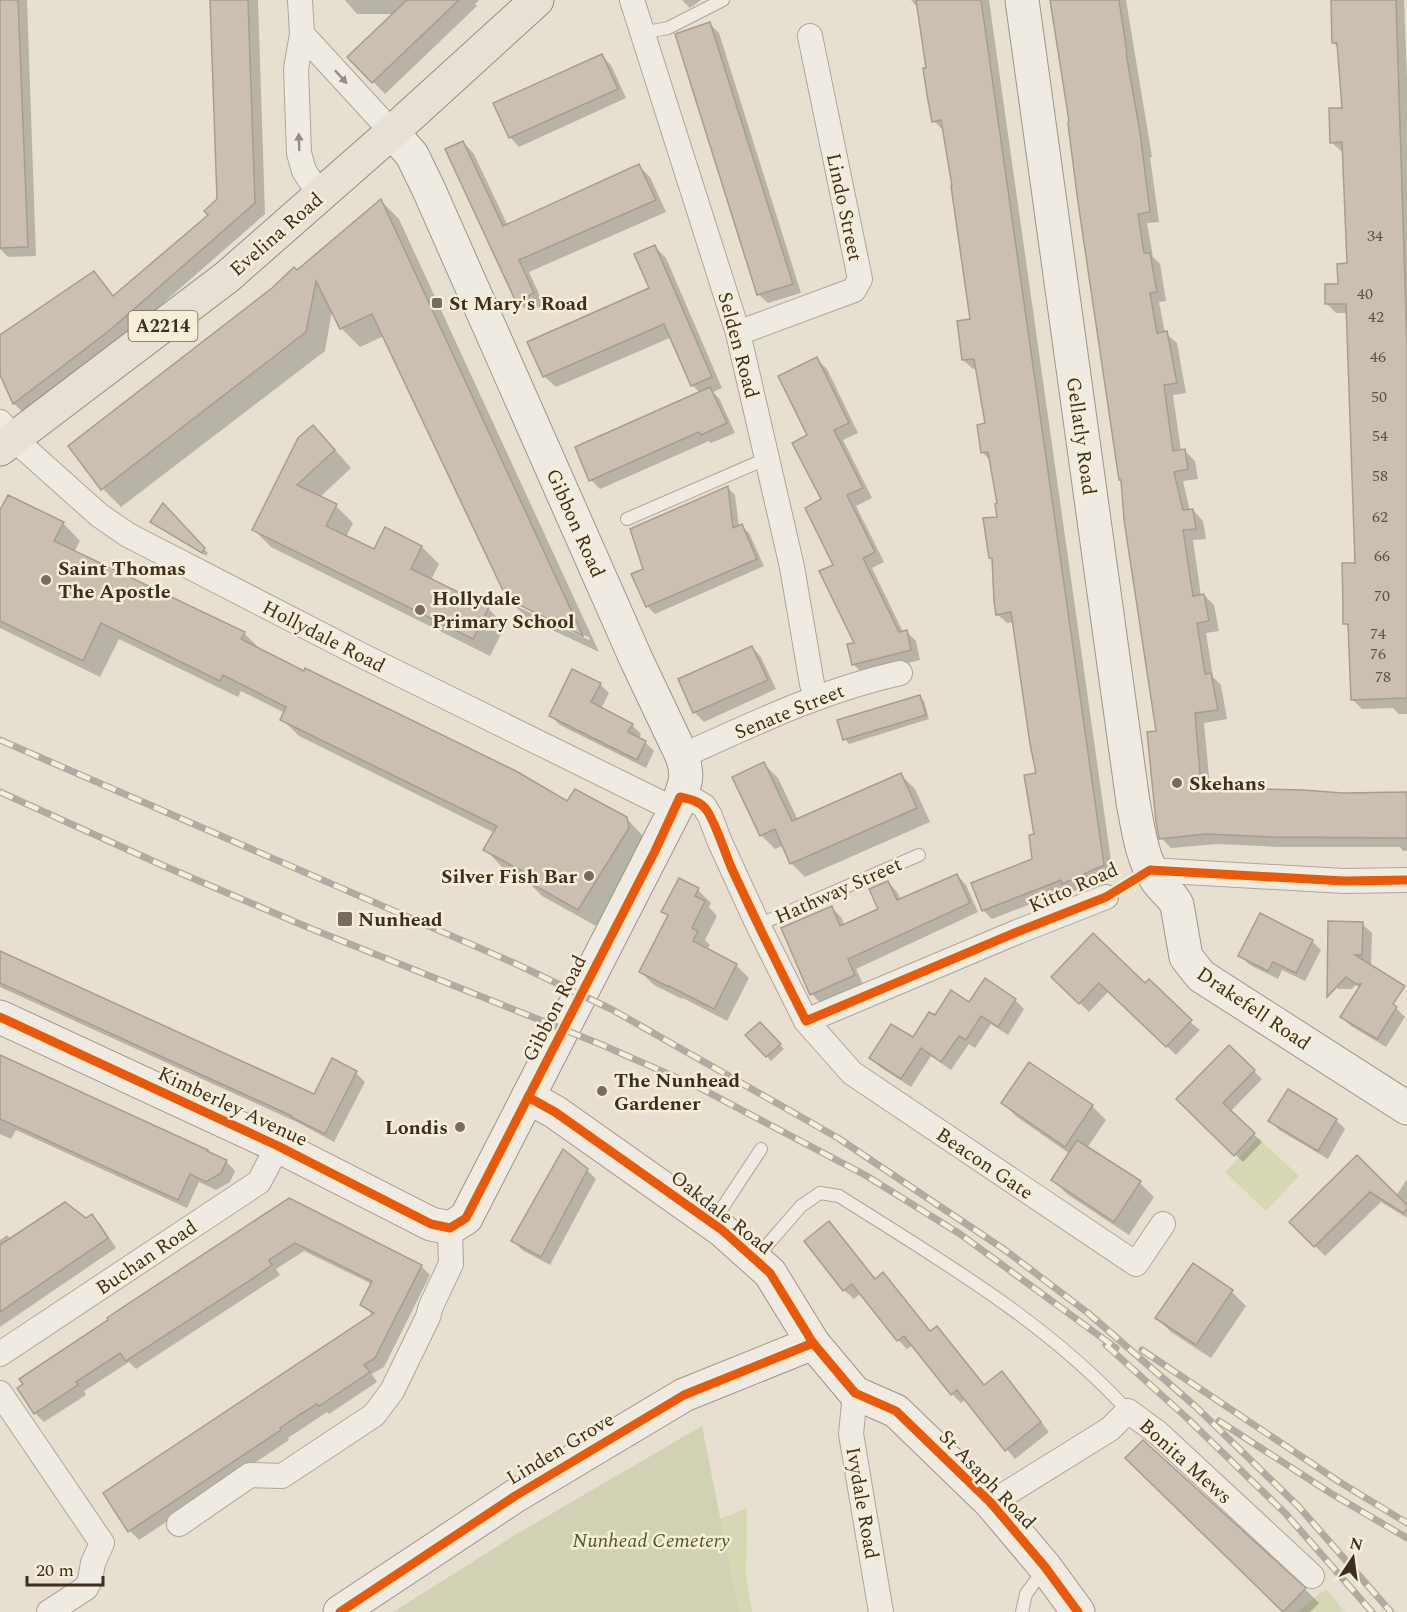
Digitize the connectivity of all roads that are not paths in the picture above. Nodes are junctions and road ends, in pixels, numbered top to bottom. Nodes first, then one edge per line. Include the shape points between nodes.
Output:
1 (300, 0) edge
2 (537, 0) edge
3 (633, 0) edge
4 (723, 0) edge
5 (1022, 0) edge
6 (642, 33) junction
7 (302, 34) junction
8 (810, 36) dead end
9 (392, 132) junction
10 (320, 195) junction
11 (738, 333) junction
12 (5, 436) edge
13 (768, 458) junction
14 (627, 519) dead end
15 (900, 673) dead end
16 (817, 697) junction
17 (682, 756) junction
18 (678, 802) junction
19 (919, 855) dead end
20 (1150, 870) junction
21 (1407, 880) edge
22 (1106, 897) dead end
23 (758, 925) junction
24 (0, 1017) edge
25 (806, 1021) junction
26 (528, 1097) junction
27 (1407, 1108) edge
28 (278, 1146) junction
29 (761, 1149) dead end
30 (713, 1223) junction
31 (1163, 1224) dead end
32 (450, 1228) junction
33 (755, 1259) junction
34 (813, 1343) junction
35 (0, 1354) edge
36 (0, 1393) edge
37 (855, 1393) junction
38 (1128, 1410) junction
39 (991, 1503) junction
40 (180, 1524) dead end
41 (1046, 1567) junction
42 (1312, 1576) dead end
43 (49, 1612) edge
44 (340, 1612) edge
45 (881, 1612) edge
46 (1022, 1612) edge
47 (1078, 1612) edge

1 - 7 street
2 - 9 main road, Evelina Road / A2214
3 - 6 street, Selden Road
4 - 6 lane via 668,28
5 - 20 street, Gellatly Road via 1133,802
6 - 11 street, Selden Road
7 -> 9 street
10 -> 7 street via 304,171 299,153 296,69
8 - 11 street, Lindo Street via 860,279 854,290
9 - 10 main road, Evelina Road / A2214
9 - 17 street, Gibbon Road via 412,155 429,190
10 - 12 main road, Evelina Road / A2214 via 227,277
11 - 13 street, Selden Road
12 - 18 street, Hollydale Road via 129,536 659,802
13 - 14 lane
13 - 16 street, Selden Road
15 - 16 street, Senate Street
16 - 17 street, Senate Street
17 - 18 street, Gibbon Road via 686,782
18 - 23 street, Hollydale Road via 694,800 704,806
18 - 26 street, Gibbon Road
19 - 23 lane, Hathway Street
20 - 21 street via 1344,881
20 - 27 street, Drakefell Road via 1174,898 1186,957 1201,976
22 - 25 street, Kitto Road
23 - 25 street, Hollydale Road
24 - 28 street, Kimberley Avenue
25 - 31 street, Beacon Gate via 852,1073 1136,1264
26 - 30 street, Oakdale Road
26 - 32 street, Gibbon Road via 466,1218
28 - 32 street, Kimberley Avenue via 431,1224
28 - 35 street, Buchan Road via 259,1182
29 - 30 lane
30 - 33 street, Oakdale Road
32 - 40 street via 451,1264 405,1386 374,1415 282,1476 250,1475
33 - 34 street, Oakdale Road via 770,1273
33 - 38 lane via 801,1206 820,1193 839,1196 960,1272 1055,1342
34 - 37 street, Oakdale Road
34 - 44 street, Linden Grove via 684,1395 515,1496
36 - 43 street via 102,1543 86,1588
37 - 39 street, St Asaph Road via 896,1411
37 - 45 street, Ivydale Road via 851,1434
38 - 39 street, Bonita Mews via 1110,1429
38 - 42 street, Bonita Mews via 1158,1433
39 - 41 street, St Asaph Road
41 - 46 lane via 1026,1594
41 - 47 street, St Asaph Road

